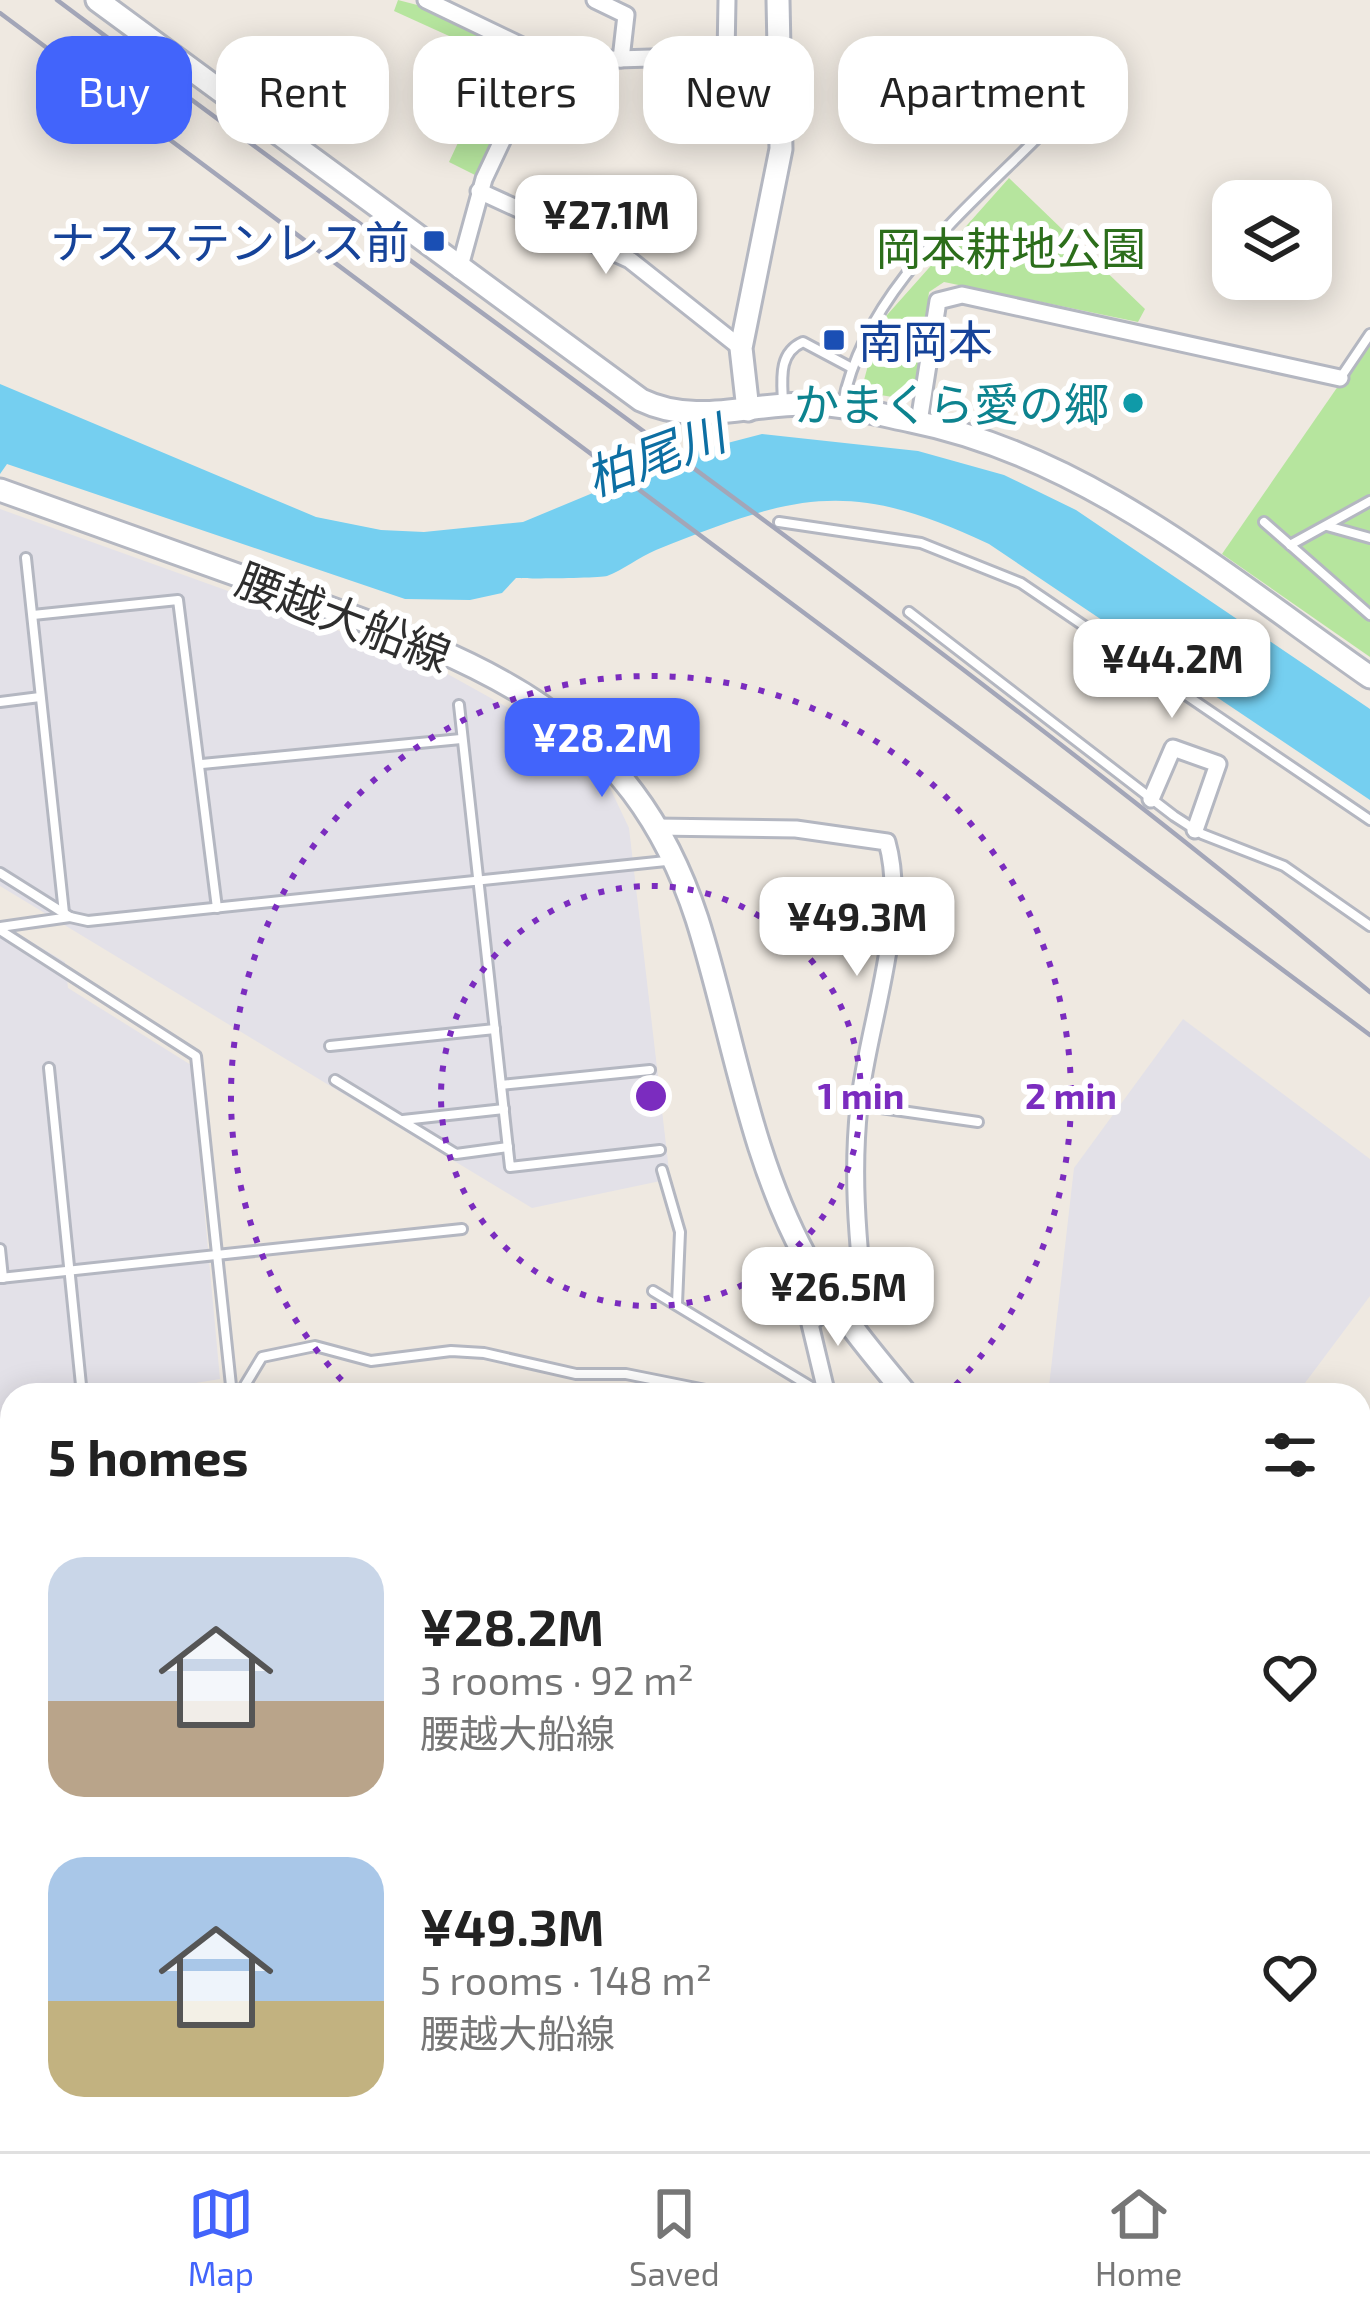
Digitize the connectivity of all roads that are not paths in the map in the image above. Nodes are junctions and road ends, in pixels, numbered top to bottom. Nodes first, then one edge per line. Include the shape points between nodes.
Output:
1 (97, 0) edge
2 (426, 0) edge
3 (595, 0) edge
4 (727, 0) edge
5 (778, 0) edge
6 (501, 36) edge
7 (726, 36) edge
8 (779, 36) edge
9 (643, 58) edge
10 (621, 59) joint
11 (501, 144) edge
12 (781, 144) edge
13 (1032, 144) edge
14 (479, 191) junction
15 (459, 270) junction
16 (1370, 334) edge
17 (741, 348) junction
18 (850, 367) junction
19 (1340, 378) joint
20 (783, 405) junction
21 (842, 407) junction
22 (748, 410) junction
23 (919, 422) junction
24 (0, 490) edge
25 (1370, 501) edge
26 (779, 521) dead end
27 (1264, 522) dead end
28 (1326, 526) junction
29 (1370, 538) edge
30 (1290, 545) junction
31 (26, 557) dead end
32 (910, 612) dead end
33 (33, 615) junction
34 (1370, 615) edge
35 (1370, 677) edge
36 (41, 697) junction
37 (0, 701) edge
38 (459, 705) dead end
39 (461, 739) junction
40 (202, 764) junction
41 (1150, 799) junction
42 (1370, 820) edge
43 (656, 827) junction
44 (1195, 830) junction
45 (673, 861) junction
46 (0, 874) edge
47 (479, 882) junction
48 (217, 908) junction
49 (67, 915) junction
50 (1370, 926) edge
51 (0, 928) edge
52 (495, 1029) junction
53 (330, 1046) dead end
54 (49, 1068) dead end
55 (650, 1070) dead end
56 (335, 1080) dead end
57 (501, 1085) junction
58 (859, 1105) junction
59 (504, 1109) junction
60 (401, 1120) junction
61 (978, 1122) dead end
62 (508, 1147) junction
63 (660, 1150) dead end
64 (662, 1170) dead end
65 (462, 1229) dead end
66 (0, 1249) edge
67 (216, 1255) junction
68 (68, 1271) junction
69 (2, 1278) edge
70 (653, 1291) dead end
71 (833, 1302) junction
72 (677, 1304) junction
73 (848, 1322) junction
74 (81, 1383) edge
75 (234, 1383) edge
76 (244, 1383) edge
77 (671, 1383) edge
78 (808, 1383) edge
79 (819, 1383) edge
80 (897, 1383) edge

1 - 15 street
2 - 6 street
3 - 10 street via 626,15
4 - 7 street
5 - 8 street
9 - 10 street
11 - 14 street
12 - 17 street
13 - 18 lane via 874,317
14 - 15 street
14 - 17 street via 630,260
15 - 22 street via 641,400 674,412
16 - 19 lane
17 - 22 street
18 - 20 lane via 814,346 793,346 784,360
18 - 21 lane
19 - 23 street via 962,295 938,301
20 - 21 street
20 - 22 street
21 - 23 street
23 - 35 street via 1011,449 1094,489
24 - 43 street, 腰越大船線 via 499,676 591,745
25 - 28 lane
26 - 42 lane via 921,543 1021,584
27 - 30 lane
28 - 29 lane
28 - 30 lane
30 - 34 lane
31 - 33 lane
32 - 41 lane
33 - 36 lane
33 - 40 lane via 178,600
36 - 37 lane
36 - 49 lane
38 - 39 lane
39 - 40 lane
39 - 47 lane
40 - 48 lane
41 - 44 lane
41 - 44 street via 1174,748 1218,764
43 - 45 street, 腰越大船線
43 - 58 street via 796,829 887,842 894,865 881,994
44 - 50 lane via 1271,859
45 - 47 lane
45 - 71 street, 腰越大船線 via 784,1211
46 - 49 lane
47 - 48 lane
47 - 52 lane
48 - 49 lane via 88,921
49 - 51 lane
51 - 67 lane via 196,1056
52 - 53 lane
52 - 57 lane
54 - 68 lane
55 - 57 lane
56 - 60 lane
57 - 59 lane
58 - 61 lane
58 - 73 street via 854,1182 863,1299
59 - 60 lane
59 - 62 lane
60 - 62 lane via 456,1154
62 - 63 lane via 510,1167
64 - 72 lane via 680,1232
65 - 67 lane
66 - 69 lane
67 - 68 lane
67 - 75 lane
68 - 69 lane
68 - 74 lane
70 - 72 lane
71 - 73 street, 腰越大船線
71 - 79 street via 810,1324
72 - 78 lane
73 - 80 street, 腰越大船線
76 - 77 lane via 262,1357 315,1346 371,1361 484,1353

